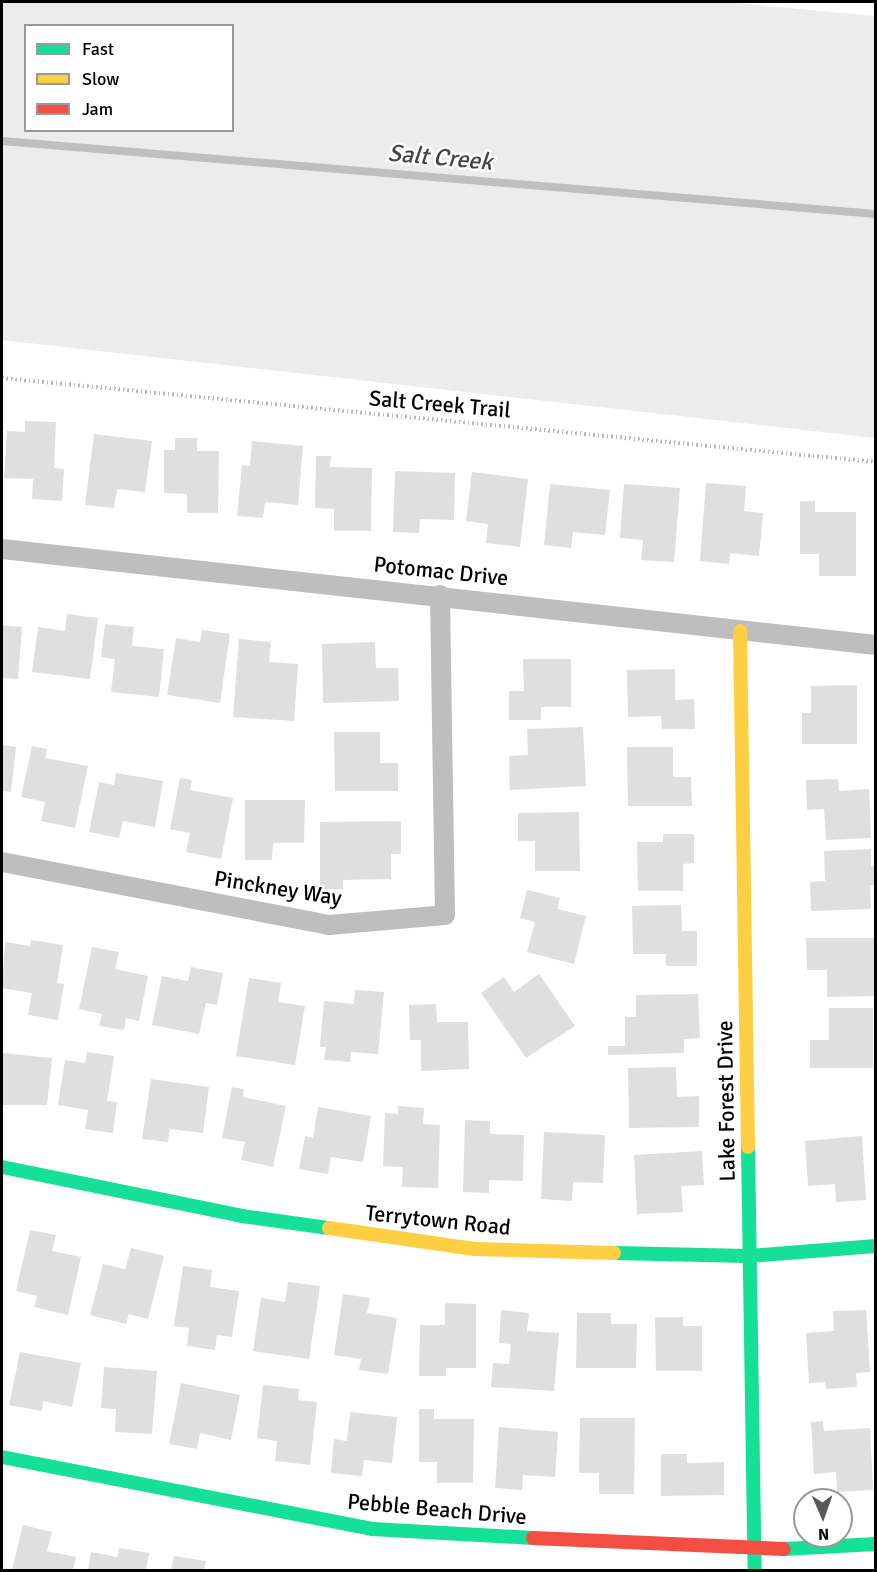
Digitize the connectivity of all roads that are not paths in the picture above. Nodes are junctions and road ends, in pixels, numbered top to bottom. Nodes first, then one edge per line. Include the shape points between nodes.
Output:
1 (2, 549) edge
2 (440, 595) junction
3 (740, 631) junction
4 (876, 645) edge
5 (2, 862) edge
6 (2, 1167) edge
7 (876, 1246) edge
8 (750, 1257) junction
9 (2, 1457) edge
10 (876, 1544) edge
11 (755, 1550) junction
12 (755, 1570) edge

1 - 2 street, Potomac Drive
2 - 3 street, Potomac Drive
2 - 5 street, Pinckney Way via 445,915 329,926
3 - 4 street, Potomac Drive
3 - 8 street, Lake Forest Drive
6 - 8 street, Terrytown Road via 242,1216 474,1249
7 - 8 street, Terrytown Road
8 - 11 street, Lake Forest Drive
9 - 11 street, Pebble Beach Drive via 372,1529
10 - 11 street, Pebble Beach Drive
11 - 12 street, Lake Forest Drive

